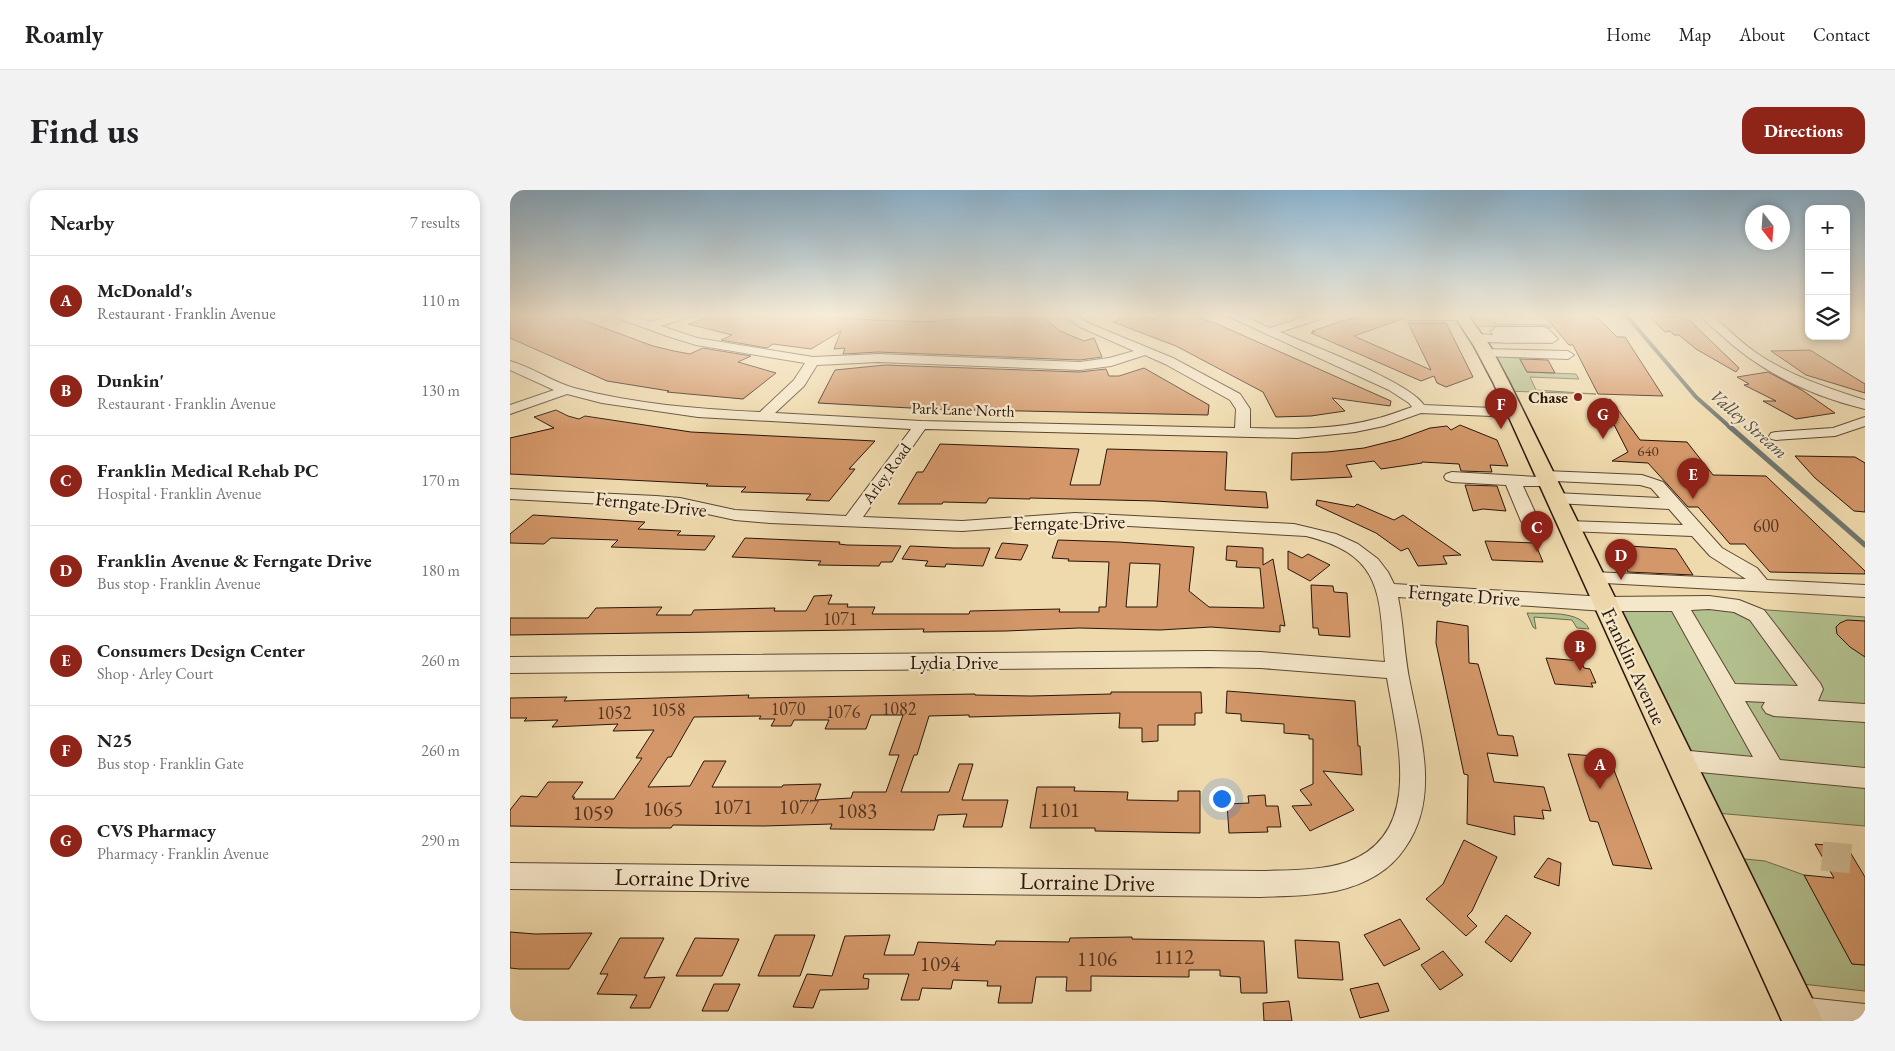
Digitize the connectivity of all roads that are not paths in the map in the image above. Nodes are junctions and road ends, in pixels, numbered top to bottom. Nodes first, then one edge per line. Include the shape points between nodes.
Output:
1 (765, 353) edge
2 (1140, 353) edge
3 (1149, 353) edge
4 (1317, 353) edge
5 (1485, 353) edge
6 (1749, 353) edge
7 (813, 361) junction
8 (510, 365) edge
9 (566, 390) junction
10 (1417, 404) junction
11 (1865, 405) edge
12 (1513, 408) junction
13 (510, 410) edge
14 (763, 417) junction
15 (1865, 421) edge
16 (921, 425) junction
17 (1242, 433) junction
18 (1776, 436) dead end
19 (1452, 476) dead end
20 (1512, 481) junction
21 (1550, 486) junction
22 (513, 497) edge
23 (1673, 504) junction
24 (851, 521) junction
25 (1530, 521) dead end
26 (1568, 526) junction
27 (1697, 531) junction
28 (1593, 578) junction
29 (1761, 586) junction
30 (1386, 590) junction
31 (1865, 591) edge
32 (1605, 604) junction
33 (1678, 604) junction
34 (510, 665) edge
35 (1397, 671) junction
36 (1740, 701) junction
37 (1865, 713) edge
38 (1865, 724) edge
39 (1679, 760) junction
40 (1865, 768) edge
41 (1773, 770) junction
42 (1804, 772) junction
43 (1865, 778) edge
44 (510, 876) edge
45 (1801, 1017) edge
46 (1865, 1020) edge

1 - 7 street
2 - 7 street via 1111,362 1080,366 878,358
3 - 17 street via 1235,397 1243,409
4 - 10 street via 1394,387
5 - 12 main road, Franklin Avenue
6 - 11 street via 1801,382
7 - 14 street via 799,383
8 - 9 street, Park Lane North
9 - 13 street
9 - 14 street, Park Lane North via 698,414
10 - 12 street
10 - 17 street, Park Lane North via 1379,423 1335,432
12 - 21 main road, Franklin Avenue
14 - 16 street, Park Lane North
15 - 18 street via 1835,432
16 - 17 street, Park Lane North
16 - 24 street, Arley Road
19 - 20 street
20 - 21 street
20 - 25 street
21 - 23 street
21 - 23 street via 1648,480 1657,485
21 - 26 main road, Franklin Avenue
22 - 24 street, Ferngate Drive via 656,500 735,515
23 - 27 street
24 - 30 street, Ferngate Drive via 962,526 1075,518 1304,530 1327,536 1369,560 1381,574
26 - 27 street
26 - 28 main road, Franklin Avenue
27 - 29 street via 1716,552 1750,572
28 - 29 street
28 - 32 main road, Franklin Avenue
29 - 31 street
30 - 32 street, Ferngate Drive
30 - 35 street, Lorraine Drive
32 - 33 street, Ferngate Drive
32 - 39 main road, Franklin Avenue
33 - 36 street
33 - 36 street, Ferngate Drive via 1738,605 1750,610 1812,689 1810,695
34 - 35 street, Lydia Drive via 1208,658
35 - 44 street, Lorraine Drive via 1412,759 1410,810 1402,831 1379,858 1350,875 1332,880 1260,884
36 - 37 street
36 - 38 street via 1778,718
36 - 41 street
39 - 41 street
39 - 45 main road, Franklin Avenue
40 - 42 street via 1809,764
41 - 42 street
42 - 43 street
45 - 46 street

